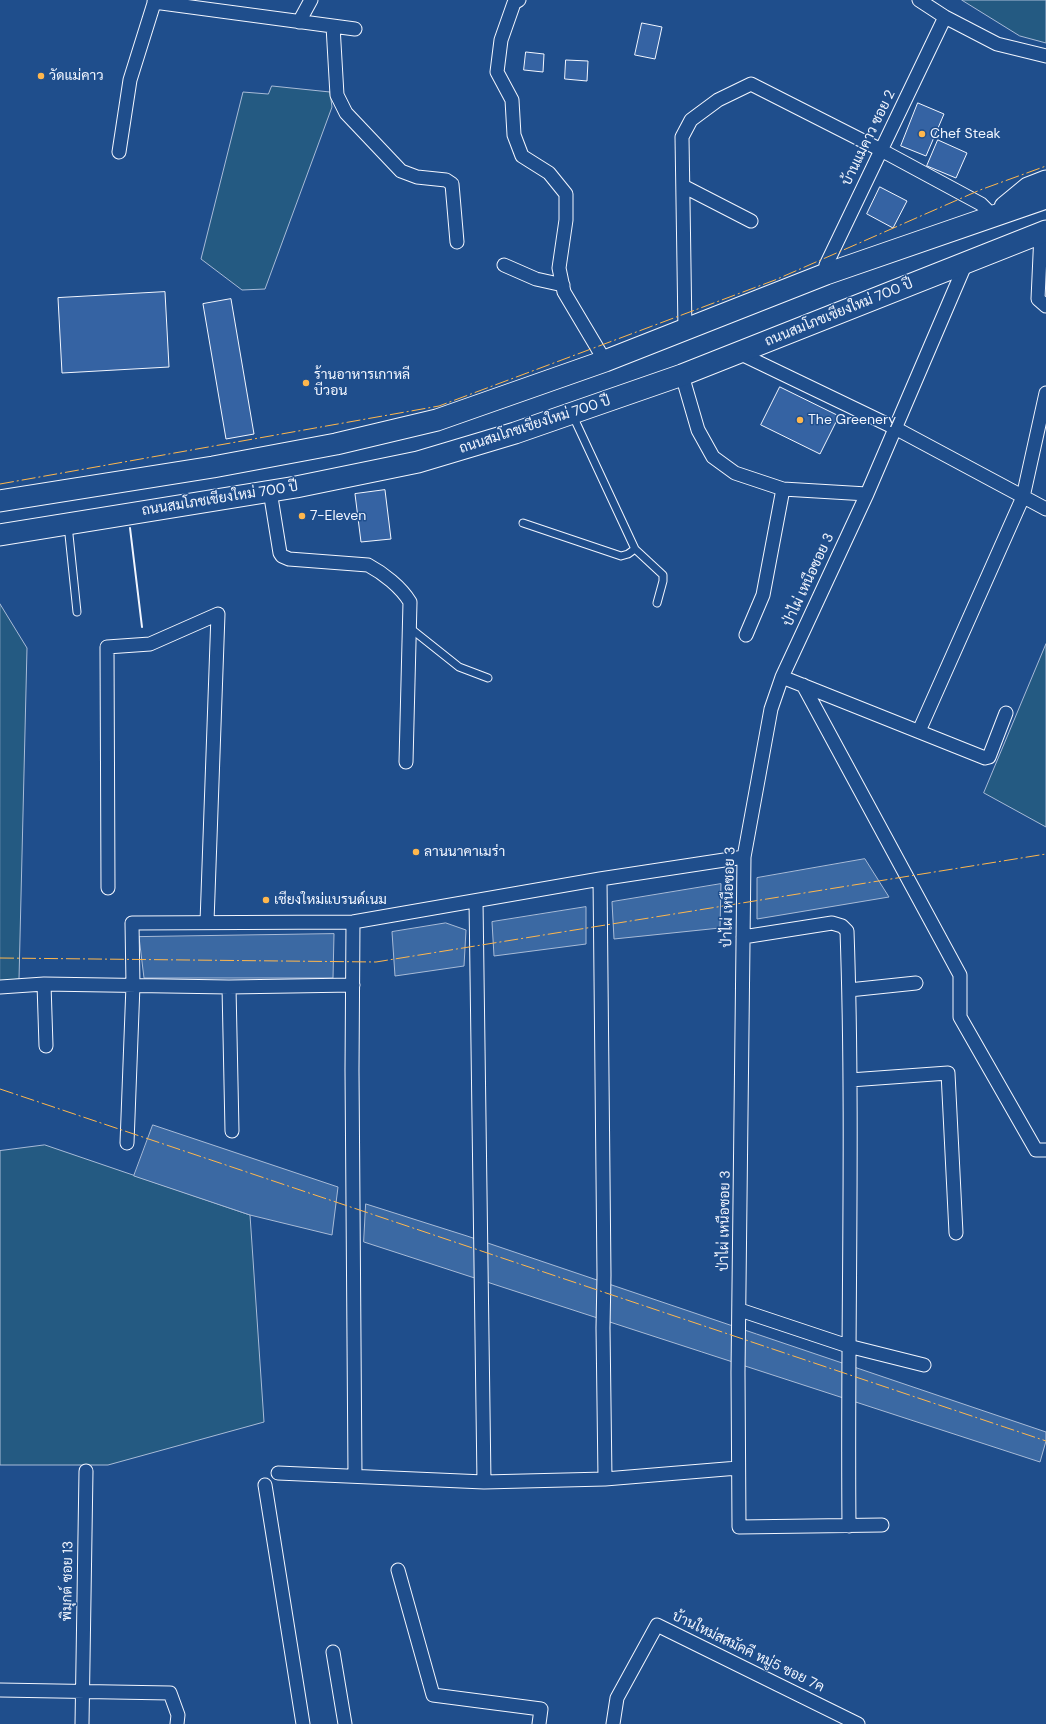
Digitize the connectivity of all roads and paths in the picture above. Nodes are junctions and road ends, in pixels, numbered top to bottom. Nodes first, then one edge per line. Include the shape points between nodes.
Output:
1 (311, 0) edge
2 (519, 0) edge
3 (919, 0) edge
4 (154, 1) edge
5 (945, 16) junction
6 (299, 22) junction
7 (333, 26) junction
8 (355, 29) dead end
9 (1046, 56) edge
10 (881, 150) junction
11 (119, 152) dead end
12 (1046, 181) edge
13 (683, 186) junction
14 (1046, 198) edge
15 (994, 217) junction
16 (751, 221) dead end
17 (1044, 232) edge
18 (457, 242) dead end
19 (966, 263) junction
20 (504, 266) dead end
21 (826, 274) junction
22 (563, 285) junction
23 (1046, 306) edge
24 (685, 330) junction
25 (739, 353) junction
26 (605, 361) junction
27 (682, 375) junction
28 (1046, 393) edge
29 (572, 414) junction
30 (894, 428) junction
31 (783, 489) junction
32 (270, 491) junction
33 (867, 494) junction
34 (1023, 497) junction
35 (0, 501) edge
36 (1046, 509) edge
37 (523, 523) dead end
38 (68, 524) junction
39 (0, 535) edge
40 (635, 549) junction
41 (657, 603) dead end
42 (76, 612) dead end
43 (410, 628) junction
44 (746, 636) dead end
45 (782, 677) junction
46 (488, 678) dead end
47 (803, 685) junction
48 (1006, 713) dead end
49 (919, 731) junction
50 (406, 762) dead end
51 (744, 857) junction
52 (600, 879) junction
53 (108, 888) dead end
54 (476, 901) junction
55 (207, 922) junction
56 (353, 922) junction
57 (743, 937) junction
58 (916, 983) dead end
59 (44, 984) junction
60 (134, 985) junction
61 (353, 985) junction
62 (0, 987) edge
63 (229, 987) junction
64 (849, 990) junction
65 (46, 1046) dead end
66 (850, 1080) junction
67 (232, 1131) dead end
68 (127, 1143) dead end
69 (1046, 1150) edge
70 (956, 1233) dead end
71 (740, 1310) junction
72 (848, 1346) junction
73 (924, 1365) dead end
74 (738, 1468) junction
75 (86, 1472) dead end
76 (278, 1473) dead end
77 (355, 1476) junction
78 (605, 1479) junction
79 (484, 1482) junction
80 (265, 1485) dead end
81 (849, 1526) junction
82 (882, 1526) dead end
83 (398, 1570) dead end
84 (332, 1652) dead end
85 (0, 1690) edge
86 (82, 1691) junction
87 (82, 1724) edge
88 (178, 1724) edge
89 (303, 1724) edge
90 (345, 1724) edge
91 (539, 1724) edge
92 (613, 1724) edge
93 (858, 1724) edge

1 - 6 street
2 - 22 street via 514,4 500,40 497,72 512,100 514,135 522,156 549,173 566,194 566,220 559,268
3 - 5 street
4 - 6 street
4 - 11 street via 130,80
5 - 9 street via 997,44
5 - 10 street, บ้านแม่คาว ซอย 2
6 - 7 street
7 - 8 street
7 - 18 street via 337,95 346,113 401,171 417,177 446,180 452,184
10 - 13 street via 751,84 718,100 691,120 682,136
10 - 15 street via 981,204
10 - 21 street, บ้านแม่คาว ซอย 2 via 826,266
12 - 15 main road via 1028,188
13 - 16 street
13 - 24 street
14 - 15 main road
15 - 21 main road
17 - 19 main road, ถนนสมโภชเชียงใหม่ 700 ปี
17 - 23 street via 1038,299
19 - 25 main road, ถนนสมโภชเชียงใหม่ 700 ปี
19 - 30 street, ป่าไผ่ เหนือซอย 3
20 - 22 street via 536,279
21 - 24 main road
22 - 26 street via 564,292
24 - 26 main road
25 - 27 main road, ถนนสมโภชเชียงใหม่ 700 ปี
25 - 30 street
26 - 35 main road via 437,420 344,443
27 - 29 main road, ถนนสมโภชเชียงใหม่ 700 ปี
27 - 31 street via 698,430 713,457 735,473
28 - 34 street
29 - 32 main road, ถนนสมโภชเชียงใหม่ 700 ปี via 418,462
29 - 40 lane
30 - 33 street, ป่าไผ่ เหนือซอย 3
30 - 34 street
31 - 33 street
31 - 44 street via 763,595
32 - 38 main road, ถนนสมโภชเชียงใหม่ 700 ปี
32 - 43 street via 282,556 289,559 368,565 405,593 410,602
33 - 45 street, ป่าไผ่ เหนือซอย 3
34 - 36 street
34 - 49 street
37 - 40 lane via 621,556
38 - 39 main road, ถนนสมโภชเชียงใหม่ 700 ปี
38 - 42 lane
40 - 41 lane via 663,575 664,581
43 - 46 lane via 459,667
43 - 50 street
45 - 47 street
45 - 51 street, ป่าไผ่ เหนือซอย 3 via 771,709
47 - 49 street
47 - 69 street via 960,975 960,1017 1036,1150
48 - 49 street via 989,757 985,758
51 - 52 street
51 - 57 street, ป่าไผ่ เหนือซอย 3
52 - 54 street
52 - 78 street
53 - 55 street via 107,647 150,644 218,614
54 - 56 street
54 - 79 street
55 - 56 street
55 - 60 street via 132,923
56 - 61 street
57 - 64 street via 832,923 842,926 847,931
57 - 71 street, ป่าไผ่ เหนือซอย 3
58 - 64 street
59 - 60 street
59 - 62 street
59 - 65 street
60 - 63 street
60 - 68 street
61 - 63 street
61 - 77 street
63 - 67 street
64 - 66 street
66 - 70 street via 948,1073
66 - 72 street
71 - 72 street
71 - 74 street, ป่าไผ่ เหนือซอย 3
72 - 73 street
72 - 81 street
74 - 78 street
74 - 81 street, ป่าไผ่ เหนือซอย 3 via 740,1527
75 - 86 street, พิมุกต์ ซอย 13
76 - 77 street
77 - 79 street
78 - 79 street
80 - 89 street
81 - 82 street
83 - 91 street via 433,1695 541,1709
84 - 90 street
85 - 86 street
86 - 87 street, พิมุกต์ ซอย 13
86 - 88 street via 170,1693 178,1715
92 - 93 street, บ้านใหม่สสมัคคี หมู่5 ซอย 7ค via 617,1698 657,1625

